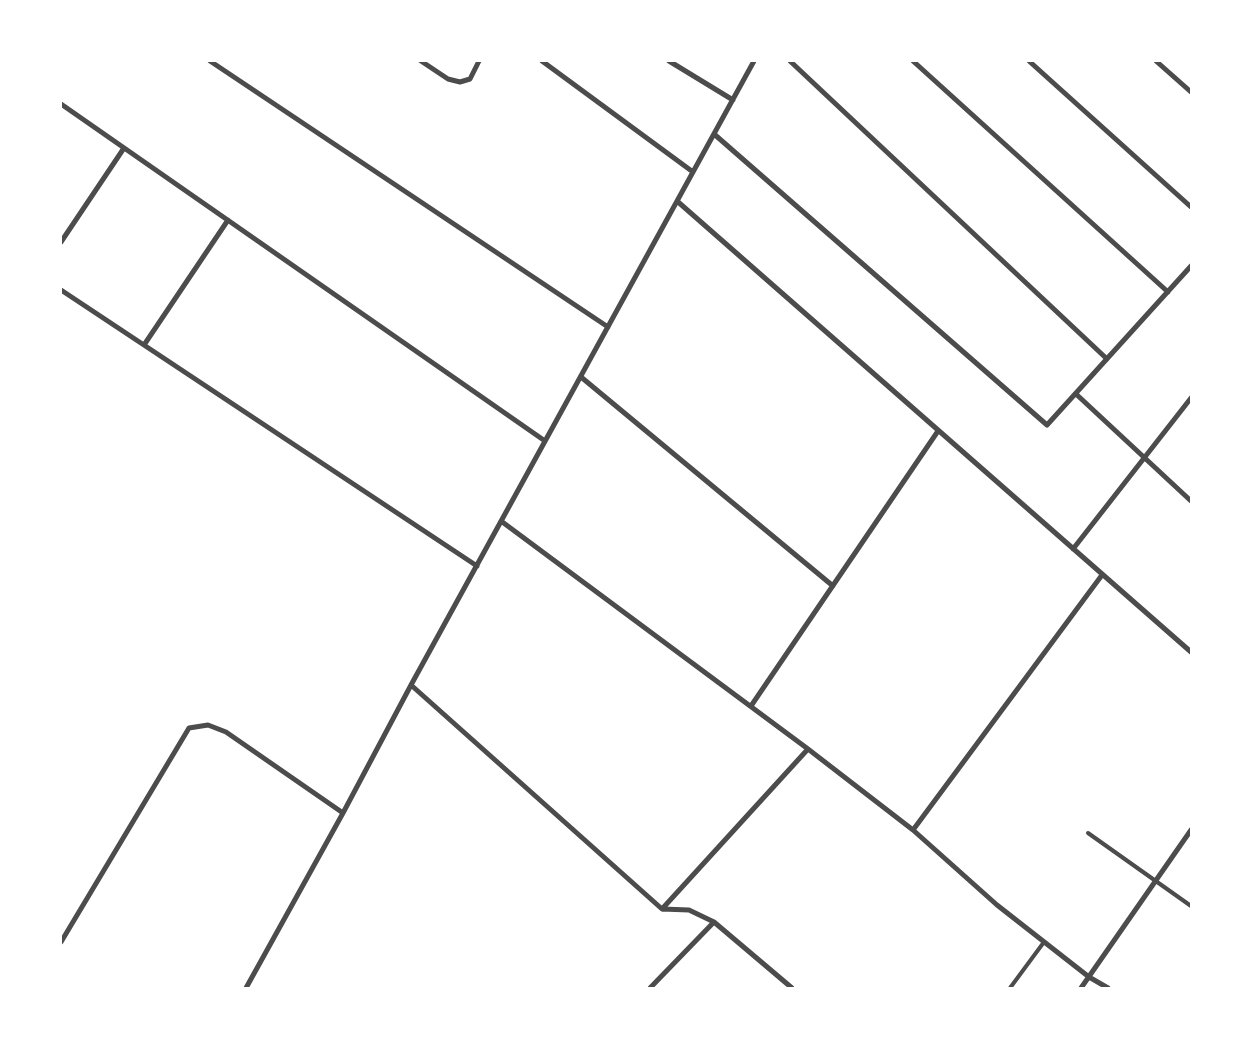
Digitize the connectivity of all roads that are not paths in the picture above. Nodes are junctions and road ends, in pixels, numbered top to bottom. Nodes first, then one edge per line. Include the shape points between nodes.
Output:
1 (210, 61) edge
2 (421, 61) edge
3 (480, 61) edge
4 (542, 61) edge
5 (669, 61) edge
6 (754, 61) edge
7 (790, 61) edge
8 (913, 61) edge
9 (1029, 61) edge
10 (1156, 61) edge
11 (1191, 92) edge
12 (733, 100) junction
13 (61, 104) edge
14 (714, 134) junction
15 (124, 148) junction
16 (693, 172) junction
17 (677, 202) junction
18 (1191, 206) edge
19 (228, 220) junction
20 (61, 242) edge
21 (1191, 266) edge
22 (61, 290) edge
23 (1168, 292) junction
24 (608, 327) junction
25 (144, 345) junction
26 (1107, 359) junction
27 (581, 377) junction
28 (1076, 394) junction
29 (1191, 398) edge
30 (938, 431) junction
31 (545, 441) junction
32 (1144, 458) junction
33 (1191, 501) edge
34 (502, 520) junction
35 (1073, 548) junction
36 (476, 566) junction
37 (1102, 575) junction
38 (833, 586) junction
39 (1191, 652) edge
40 (411, 685) junction
41 (751, 706) junction
42 (808, 749) junction
43 (343, 813) junction
44 (913, 830) junction
45 (1191, 830) edge
46 (1088, 833) dead end
47 (1155, 881) junction
48 (1191, 906) edge
49 (662, 909) junction
50 (714, 922) junction
51 (61, 942) edge
52 (1044, 942) junction
53 (1089, 977) junction
54 (246, 988) edge
55 (650, 988) edge
56 (792, 988) edge
57 (1010, 988) edge
58 (1081, 988) edge
59 (1108, 988) edge

1 - 24 street
2 - 3 street via 448,79 460,82 470,79
4 - 16 street
5 - 12 street
6 - 12 street
7 - 26 street
8 - 23 street
9 - 18 street
10 - 11 street
12 - 14 street
13 - 15 street
14 - 16 street
14 - 28 street via 1047,425
15 - 19 street
15 - 20 street
16 - 17 street
17 - 24 street
17 - 30 street
19 - 25 street
19 - 31 street
21 - 23 street
22 - 25 street
23 - 26 street
24 - 27 street
25 - 36 street
26 - 28 street
27 - 31 street
27 - 38 street
28 - 32 street
29 - 32 street
30 - 35 street
30 - 38 street
31 - 34 street
32 - 33 street
32 - 35 street
34 - 36 street
34 - 41 street
35 - 37 street
36 - 40 street
37 - 39 street
37 - 44 street
38 - 41 street
40 - 43 street
40 - 49 street
41 - 42 street
42 - 44 street
42 - 49 street
43 - 51 street via 226,732 208,724 189,728
43 - 54 street
44 - 52 street
45 - 47 street
46 - 47 lane
47 - 48 lane
47 - 53 street
49 - 50 street via 689,910
50 - 55 street
50 - 56 street
52 - 53 street
52 - 57 lane
53 - 58 street
53 - 59 street

